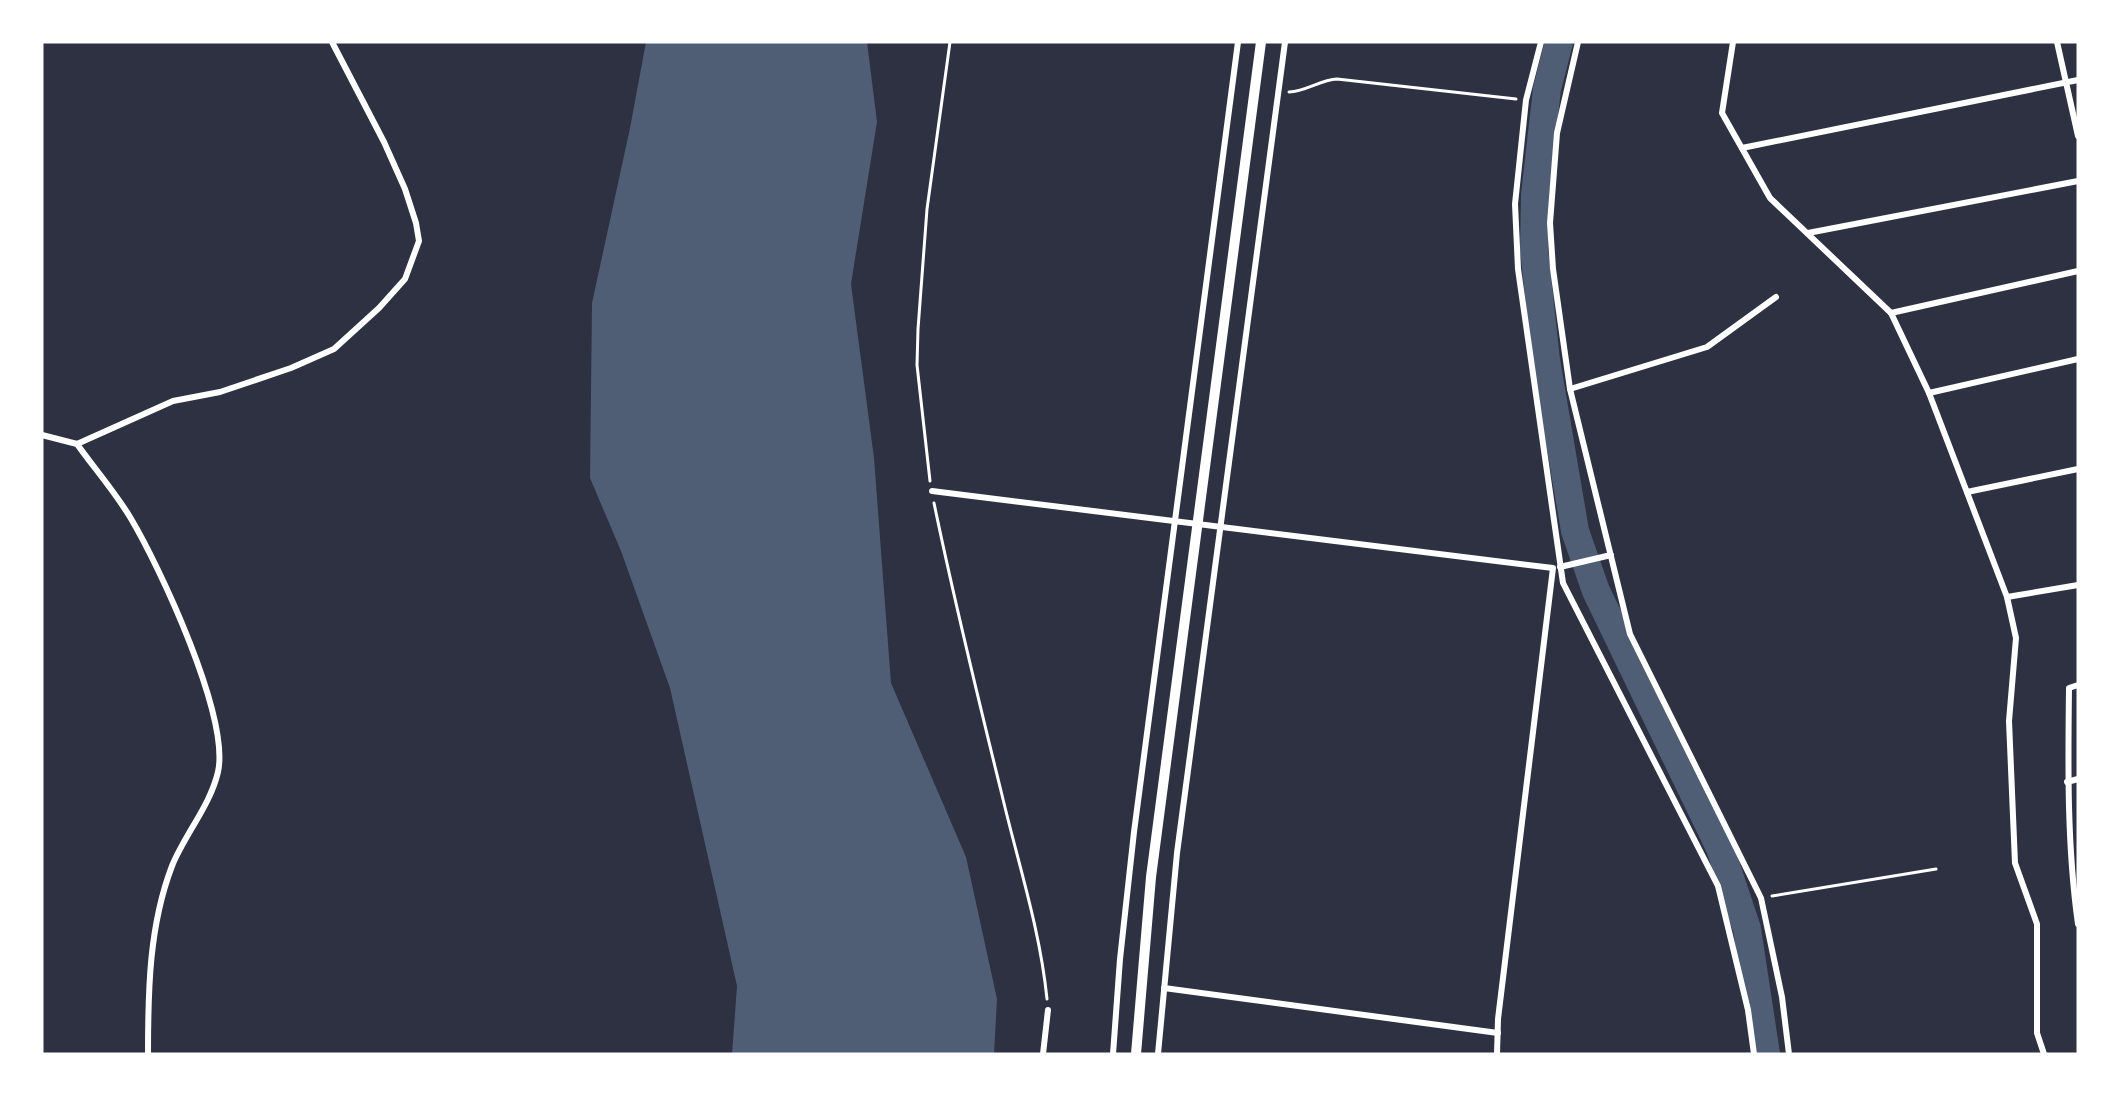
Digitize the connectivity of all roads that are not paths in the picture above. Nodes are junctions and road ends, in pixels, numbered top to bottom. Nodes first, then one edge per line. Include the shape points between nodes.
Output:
1 (332, 42) edge
2 (1238, 42) edge
3 (1261, 42) edge
4 (1285, 42) edge
5 (1541, 42) edge
6 (1578, 42) edge
7 (1733, 42) edge
8 (2057, 42) edge
9 (2078, 80) edge
10 (2067, 82) junction
11 (2078, 136) edge
12 (1742, 148) junction
13 (2078, 181) edge
14 (1809, 233) junction
15 (2078, 271) edge
16 (1776, 297) dead end
17 (1891, 313) junction
18 (2078, 359) edge
19 (1570, 389) junction
20 (1929, 393) junction
21 (42, 435) edge
22 (77, 444) junction
23 (2078, 469) edge
24 (932, 491) road end
25 (1967, 492) junction
26 (1175, 521) junction
27 (1198, 524) junction
28 (1221, 527) junction
29 (1611, 555) junction
30 (1562, 566) junction
31 (1553, 568) junction
32 (2078, 585) edge
33 (2007, 597) junction
34 (2078, 686) edge
35 (2078, 779) edge
36 (2067, 782) junction
37 (2075, 882) edge
38 (2078, 924) edge
39 (1164, 988) junction
40 (1048, 1010) road end
41 (1498, 1033) junction
42 (148, 1054) edge
43 (1043, 1054) edge
44 (1113, 1054) edge
45 (1136, 1054) edge
46 (1158, 1054) edge
47 (1497, 1054) edge
48 (1754, 1054) edge
49 (1789, 1054) edge
50 (2044, 1054) edge

1 - 22 street via 384,142 416,223 419,240 405,279 334,349 220,392 172,401
2 - 26 street
3 - 27 street
4 - 28 street
5 - 30 street via 1526,100 1515,204 1518,269
6 - 19 street via 1557,134 1550,223
7 - 12 street via 1722,114
8 - 10 street
9 - 10 street
10 - 11 street
10 - 12 street
12 - 14 street via 1770,198
13 - 14 street
14 - 17 street
15 - 17 street
16 - 19 street via 1707,347
17 - 20 street
18 - 20 street
19 - 29 street
20 - 25 street
21 - 22 street
22 - 42 street via 130,517 170,593 200,670 218,736 218,771 172,865 159,908 148,984
23 - 25 street
24 - 26 street
25 - 33 street
26 - 27 street
26 - 44 street via 1128,886
27 - 28 street
27 - 45 street via 1151,877
28 - 31 street
28 - 39 street via 1177,853
29 - 30 street
29 - 49 street via 1630,634 1761,898 1782,997
30 - 31 street
30 - 48 street via 1563,584 1718,886 1748,1010
31 - 41 street
32 - 33 street
33 - 50 street via 2016,638 2009,721 2014,863 2037,924 2037,1033
34 - 36 street via 2070,688
35 - 36 street
36 - 37 street
37 - 38 street
39 - 41 street
39 - 46 street
40 - 43 street
41 - 47 street

